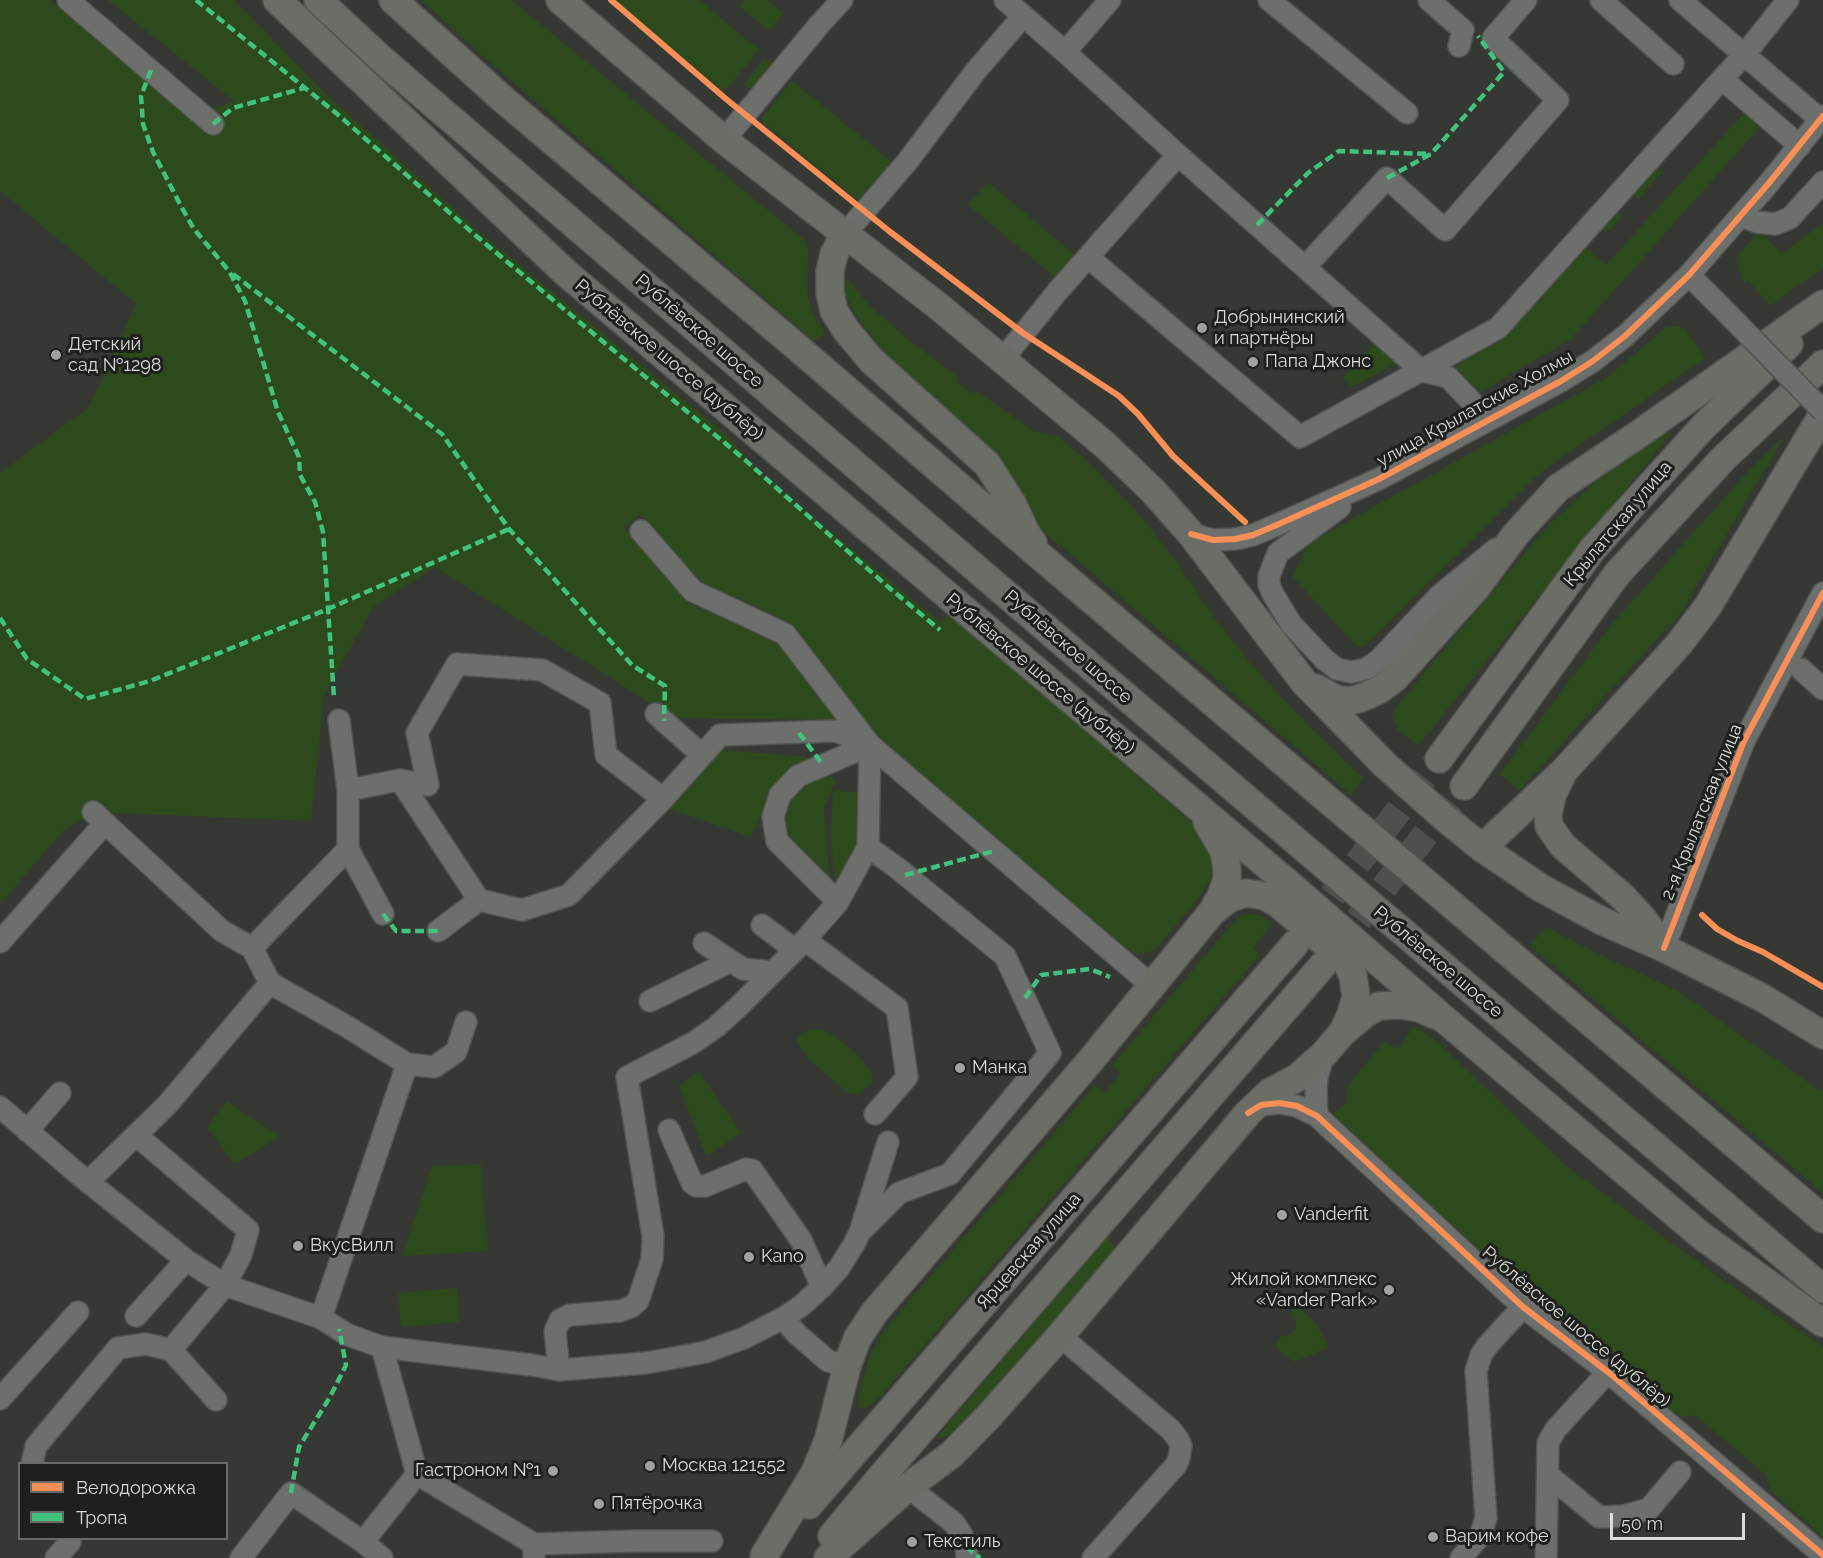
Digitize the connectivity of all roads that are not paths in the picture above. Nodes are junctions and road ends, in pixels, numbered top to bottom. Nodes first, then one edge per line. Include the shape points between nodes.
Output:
1 (68, 0) edge
2 (277, 0) edge
3 (318, 0) edge
4 (393, 0) edge
5 (842, 0) edge
6 (1005, 0) edge
7 (1110, 0) edge
8 (1269, 0) edge
9 (1429, 0) edge
10 (1526, 0) edge
11 (1601, 0) edge
12 (1680, 0) edge
13 (1788, 0) edge
14 (571, 3) edge
15 (1023, 15) junction
16 (1460, 46) dead end
17 (1065, 52) junction
18 (1744, 55) junction
19 (1673, 64) dead end
20 (1722, 79) junction
21 (1407, 113) dead end
22 (1822, 118) edge
23 (213, 124) dead end
24 (724, 140) junction
25 (481, 144) junction
26 (1800, 146) junction
27 (1178, 155) junction
28 (1823, 182) edge
29 (1741, 216) junction
30 (844, 235) junction
31 (1089, 258) junction
32 (1305, 267) junction
33 (566, 273) junction
34 (1689, 275) junction
35 (1823, 304) edge
36 (1823, 311) edge
37 (1003, 359) junction
38 (1823, 364) edge
39 (1422, 371) junction
40 (1823, 412) edge
41 (1485, 422) junction
42 (1379, 479) junction
43 (641, 531) dead end
44 (1191, 534) junction
45 (1516, 534) junction
46 (1047, 562) junction
47 (1823, 593) edge
48 (1801, 669) dead end
49 (1304, 682) junction
50 (1823, 688) edge
51 (656, 714) dead end
52 (339, 720) dead end
53 (870, 745) junction
54 (702, 754) junction
55 (1439, 759) tunnel mouth
56 (1564, 771) junction
57 (400, 780) junction
58 (1464, 786) tunnel mouth
59 (348, 789) junction
60 (663, 799) junction
61 (1196, 806) junction
62 (868, 847) junction
63 (1482, 848) junction
64 (348, 849) junction
65 (479, 900) junction
66 (838, 902) junction
67 (1212, 912) junction
68 (383, 914) dead end
69 (762, 925) dead end
70 (438, 931) dead end
71 (0, 942) edge
72 (704, 943) dead end
73 (1295, 944) tunnel mouth
74 (800, 945) junction
75 (252, 948) junction
76 (1664, 948) junction
77 (731, 961) junction
78 (1323, 965) tunnel mouth
79 (773, 972) junction
80 (270, 983) junction
81 (1151, 985) junction
82 (650, 1001) dead end
83 (1444, 1019) junction
84 (466, 1022) dead end
85 (1342, 1033) junction
86 (1823, 1035) edge
87 (1324, 1054) junction
88 (407, 1064) junction
89 (60, 1093) dead end
90 (0, 1107) edge
91 (1248, 1113) junction
92 (875, 1114) dead end
93 (1317, 1116) junction
94 (669, 1130) dead end
95 (27, 1131) junction
96 (136, 1135) junction
97 (888, 1142) dead end
98 (88, 1182) junction
99 (1823, 1219) edge
100 (860, 1232) junction
101 (186, 1260) junction
102 (225, 1285) junction
103 (822, 1287) junction
104 (1823, 1289) edge
105 (1523, 1307) junction
106 (78, 1312) dead end
107 (136, 1316) dead end
108 (321, 1318) junction
109 (783, 1318) junction
110 (1823, 1323) edge
111 (1060, 1336) junction
112 (382, 1347) junction
113 (171, 1350) junction
114 (847, 1366) junction
115 (559, 1370) junction
116 (1608, 1372) junction
117 (0, 1399) edge
118 (216, 1400) dead end
119 (32, 1462) edge
120 (1680, 1472) dead end
121 (417, 1474) junction
122 (1548, 1476) junction
123 (908, 1487) junction
124 (70, 1540) edge
125 (363, 1542) junction
126 (712, 1542) dead end
127 (534, 1551) edge
128 (1823, 1555) edge
129 (764, 1557) edge
130 (56, 1558) edge
131 (241, 1558) edge
132 (382, 1558) edge
133 (814, 1558) edge
134 (828, 1558) edge
135 (967, 1558) edge
136 (1094, 1558) edge
137 (1461, 1558) edge
138 (1546, 1558) edge

1 - 23 street
2 - 33 main road, Рублёвское шоссе (дублёр)
3 - 25 main road, Рублёвское шоссе
4 - 46 main road via 505,101
5 - 24 street
6 - 15 street
7 - 17 street
8 - 21 street
9 - 16 street via 1463,30
10 - 32 street via 1493,38 1558,100 1445,230 1387,178
11 - 19 street
12 - 18 street
13 - 18 street
14 - 24 main road
15 - 17 street
15 - 30 street
17 - 27 street
18 - 20 street
18 - 22 street
20 - 26 street
20 - 39 street via 1497,328
22 - 26 street, улица Крылатские Холмы
24 - 30 main road
25 - 33 main road
25 - 104 main road, Рублёвское шоссе
26 - 29 street, улица Крылатские Холмы
27 - 31 street
27 - 32 street
28 - 29 street via 1790,218 1776,224
29 - 34 street, улица Крылатские Холмы
30 - 37 main road
30 - 46 main road via 830,271 834,311 871,360 987,464
31 - 37 street
31 - 39 street via 1300,437
32 - 39 street
33 - 61 main road, Рублёвское шоссе (дублёр)
34 - 40 street, bridge
34 - 41 street, улица Крылатские Холмы via 1593,361
35 - 45 main road via 1558,488
36 - 55 main road, Крылатская улица via 1703,427 1592,550
37 - 44 main road via 1106,445
38 - 58 main road, Крылатская улица via 1722,460 1617,574
39 - 41 street via 1448,377
40 - 56 main road via 1708,606 1680,643
41 - 42 street, улица Крылатские Холмы
42 - 44 street, улица Крылатские Холмы via 1253,535 1213,540
42 - 45 street via 1278,553 1269,576 1269,585 1291,624 1336,669 1352,672 1379,660 1440,594
43 - 53 street via 693,591 785,634
44 - 49 main road
45 - 49 main road via 1468,596 1395,678 1378,690 1350,701 1336,699
46 - 99 main road
47 - 76 street, 2-я Крылатская улица via 1744,741
48 - 50 street
49 - 63 main road via 1386,765
51 - 54 street
52 - 59 street
53 - 54 street via 836,731 720,735
53 - 62 street
53 - 66 street via 798,776 780,795 773,817 777,841
53 - 81 street
54 - 60 street
56 - 63 main road
56 - 76 main road via 1552,795 1549,826 1563,846 1623,897
57 - 59 street
57 - 60 street via 429,785 417,733 457,664 478,665 542,670 600,703 606,755
57 - 65 street
59 - 64 street
60 - 65 street via 569,895 522,910
61 - 67 main road via 1217,837 1227,868 1227,879
61 - 83 main road, Рублёвское шоссе (дублёр)
62 - 66 street
62 - 100 street via 1005,957 1050,1053 950,1174 899,1193
63 - 76 main road via 1551,893
64 - 68 street
64 - 75 street
65 - 70 street
66 - 74 street
67 - 81 main road
67 - 85 main road via 1236,896 1265,896 1346,961 1356,998
69 - 74 street
71 - 75 street via 99,817 222,931
72 - 77 street
73 - 129 main road, Ярцевская улица
74 - 79 street
74 - 92 street via 897,1008 907,1077
75 - 80 street
76 - 86 main road via 1761,997
77 - 79 street via 743,969
77 - 82 street
78 - 133 main road, Ярцевская улица
79 - 115 street via 705,1035 627,1077 652,1236 652,1259 638,1301 631,1307 560,1320 555,1331
80 - 88 street
80 - 96 street via 167,1105
81 - 114 main road via 874,1313 857,1339
83 - 85 main road via 1419,1008 1378,1006
83 - 110 main road, Рублёвское шоссе (дублёр) via 1703,1237
84 - 88 street via 456,1052 434,1067
85 - 87 main road
87 - 91 main road via 1297,1078 1270,1092
87 - 93 street via 1317,1077
88 - 108 street
89 - 95 street
90 - 95 street
91 - 93 street, Рублёвское шоссе (дублёр) via 1261,1105 1279,1103
91 - 111 main road
93 - 105 street, Рублёвское шоссе (дублёр)
94 - 103 street via 696,1186 752,1170 805,1245
95 - 98 street
96 - 98 street
96 - 102 street via 248,1230 241,1256
97 - 100 street
98 - 101 street
100 - 103 street via 845,1247
101 - 102 street
101 - 107 street
102 - 108 street
102 - 113 street
103 - 109 street
105 - 116 street, Рублёвское шоссе (дублёр)
105 - 137 street via 1487,1346 1476,1371 1486,1518 1480,1536
106 - 117 street
108 - 112 street via 348,1335
109 - 114 street via 828,1361
109 - 115 street via 744,1338 677,1359
111 - 123 main road via 952,1454
111 - 136 street via 1141,1395 1181,1446 1176,1465
112 - 115 street
112 - 121 street
113 - 118 street
113 - 119 street via 146,1344 118,1348 36,1446
114 - 129 main road via 828,1441 814,1474
116 - 122 street via 1548,1443
116 - 128 street, Рублёвское шоссе (дублёр)
120 - 122 street via 1649,1509 1599,1517
121 - 125 street
121 - 127 street
122 - 138 street
123 - 134 main road
123 - 135 street via 954,1523 962,1534
124 - 130 street
125 - 131 street via 291,1493
125 - 132 street
126 - 127 street via 637,1541

